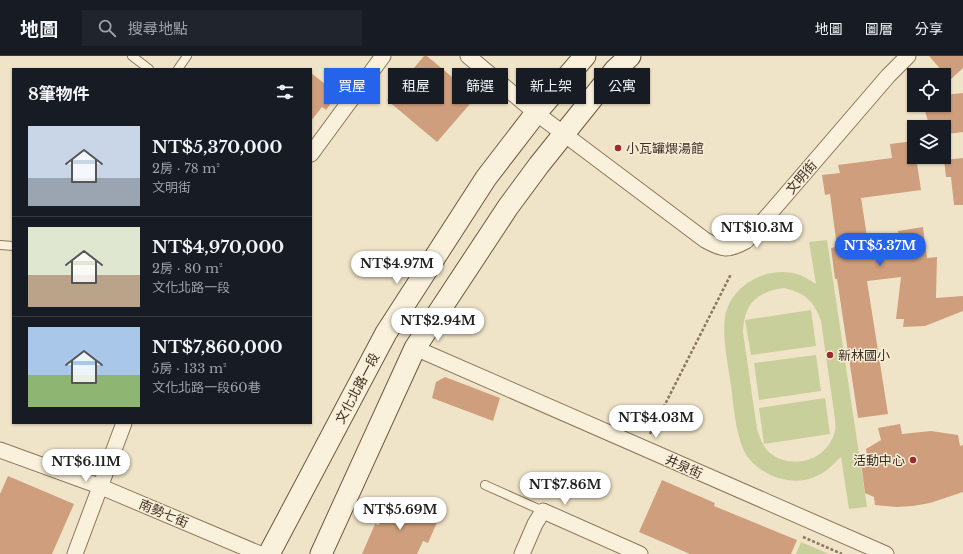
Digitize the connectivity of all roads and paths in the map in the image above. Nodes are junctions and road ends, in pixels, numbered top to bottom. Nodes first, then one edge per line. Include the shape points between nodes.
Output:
1 (132, 56) edge
2 (187, 56) edge
3 (383, 56) edge
4 (468, 56) edge
5 (585, 56) edge
6 (630, 56) edge
7 (908, 56) edge
8 (148, 68) edge
9 (179, 68) edge
10 (536, 113) junction
11 (563, 134) junction
12 (312, 153) edge
13 (0, 245) edge
14 (12, 246) edge
15 (731, 274) dead end
16 (415, 348) junction
17 (124, 424) edge
18 (648, 436) dead end
19 (0, 450) edge
20 (485, 485) dead end
21 (99, 486) junction
22 (543, 511) junction
23 (803, 537) dead end
24 (75, 554) edge
25 (260, 554) edge
26 (269, 554) edge
27 (321, 554) edge
28 (522, 554) edge
29 (640, 554) edge
30 (842, 554) edge
31 (886, 554) edge

1 - 8 lane
2 - 9 lane
3 - 12 street
4 - 10 street, 文明街
5 - 10 street, 文化北路一段
6 - 11 street via 615,70
7 - 11 street, 文明街 via 746,241 734,248 719,248 705,240
10 - 11 street, 文明街
10 - 26 street, 文化北路一段 via 486,178 386,333
11 - 16 street via 508,207
13 - 14 lane
15 - 18 path
16 - 27 street
16 - 31 street, 井泉街
17 - 21 street
19 - 21 street, 南勢七街
20 - 22 lane
21 - 24 street
21 - 25 street, 南勢七街
22 - 28 street
22 - 29 street
23 - 30 path

